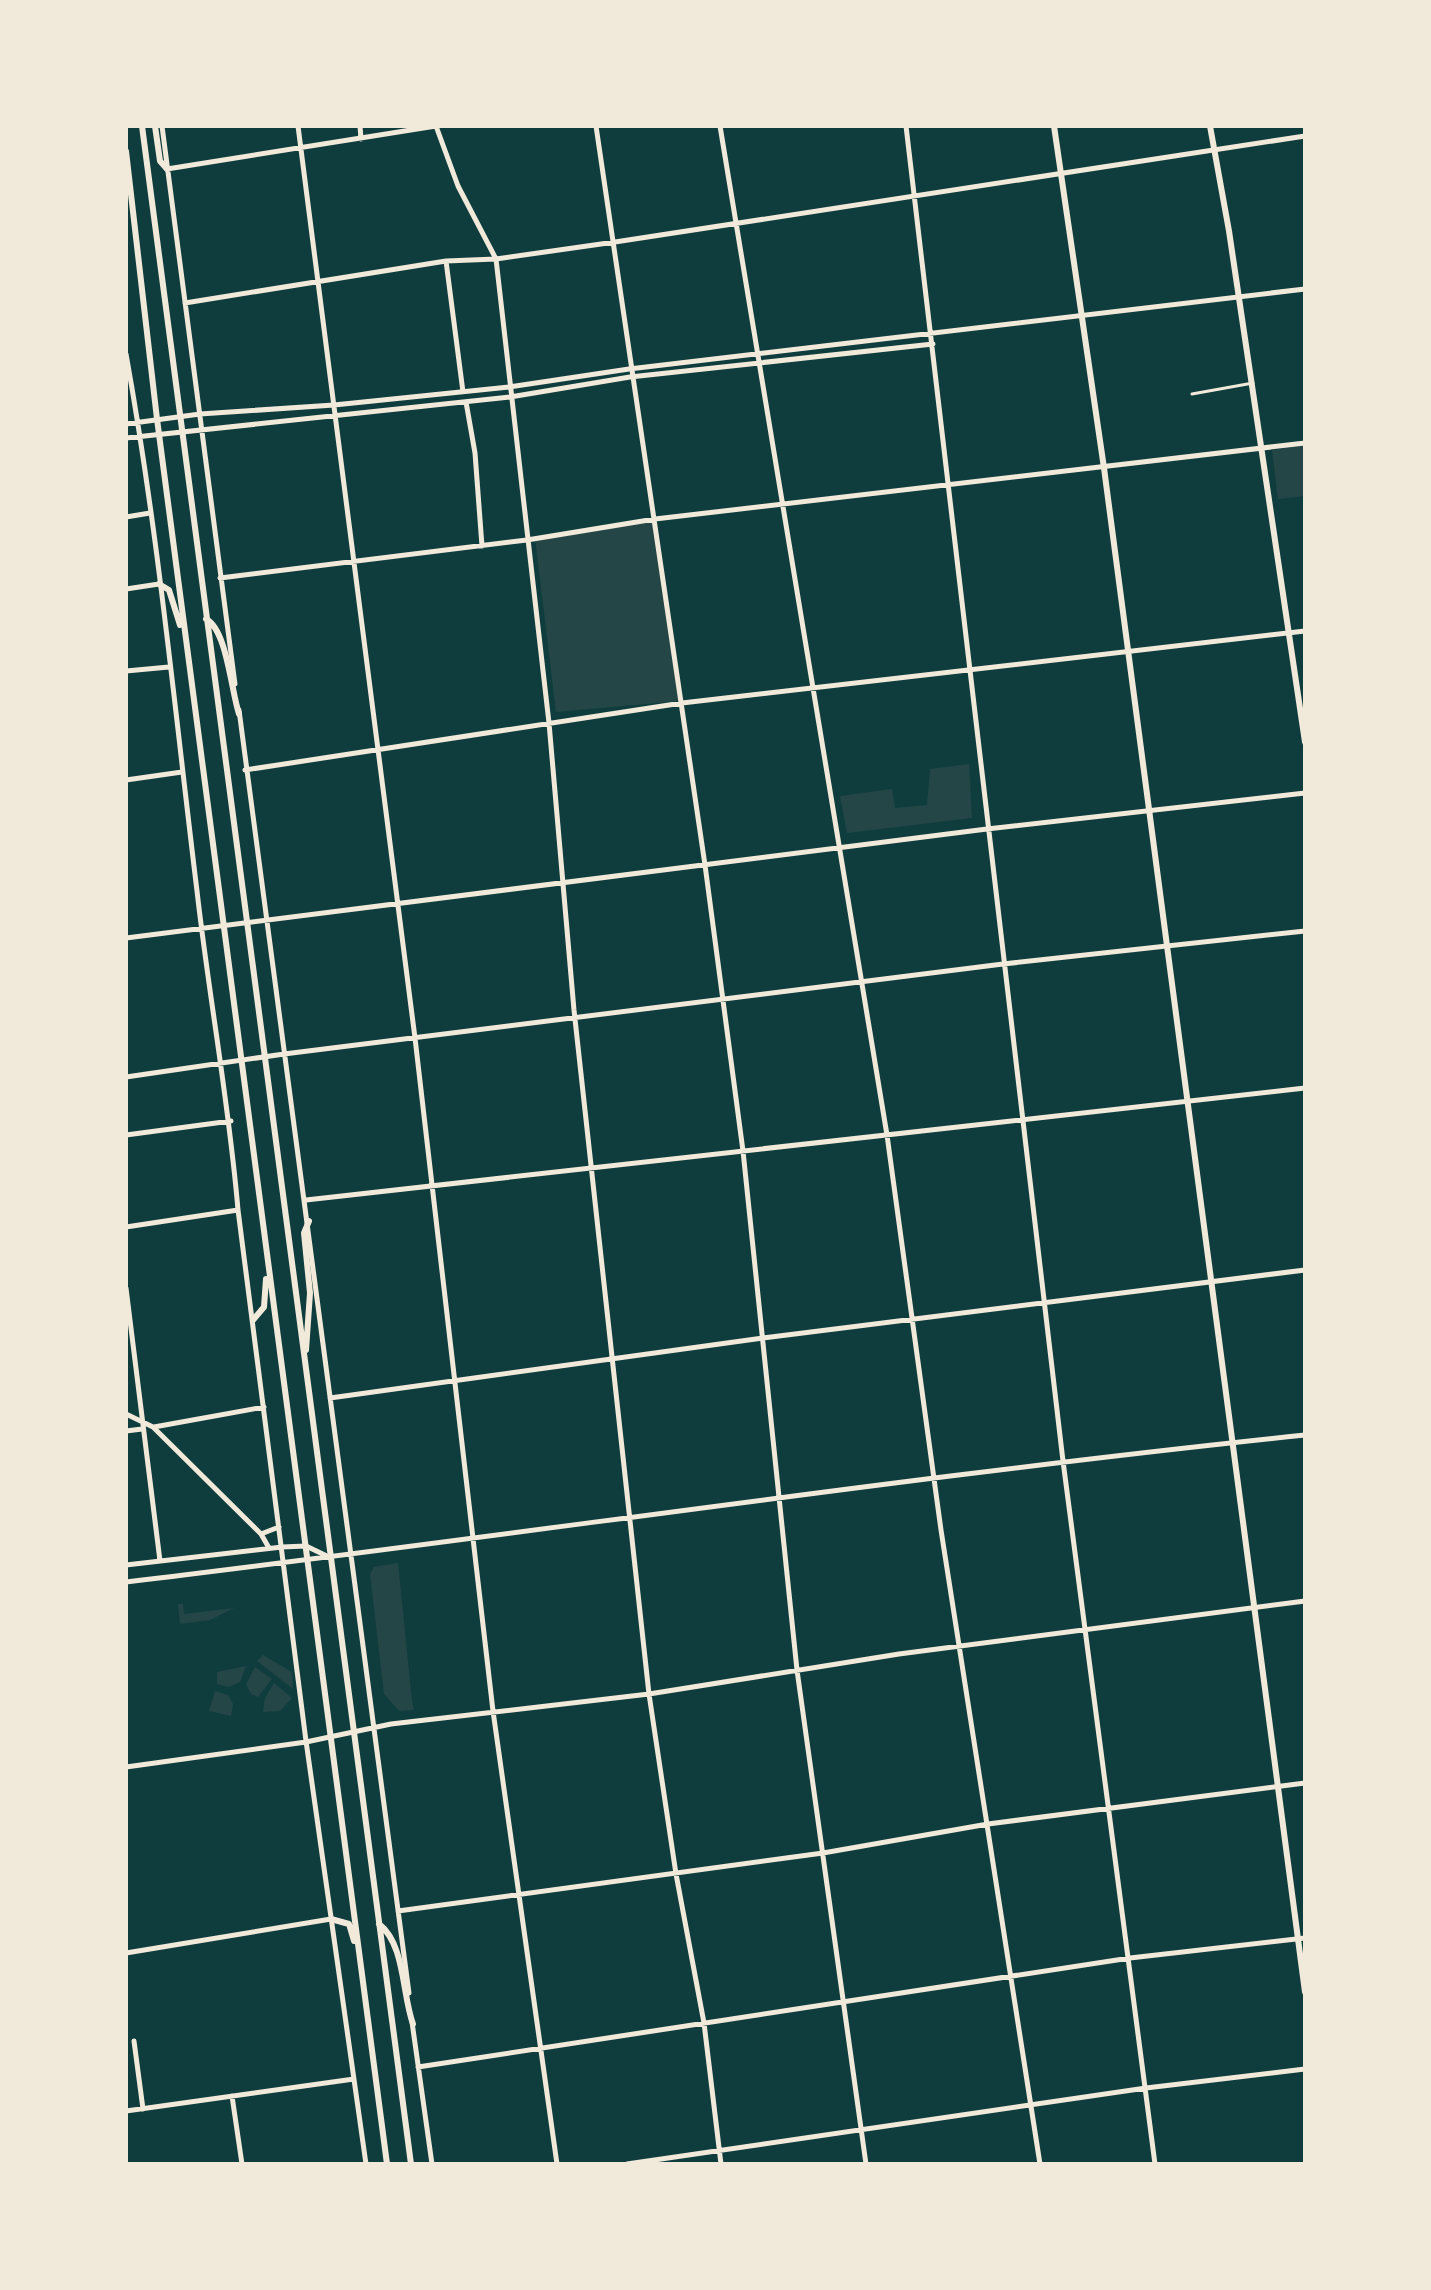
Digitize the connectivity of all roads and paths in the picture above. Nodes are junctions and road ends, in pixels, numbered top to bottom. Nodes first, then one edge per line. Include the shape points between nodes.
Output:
1 (142, 126) edge
2 (155, 126) edge
3 (162, 126) edge
4 (298, 126) edge
5 (360, 126) edge
6 (436, 126) edge
7 (596, 126) edge
8 (720, 126) edge
9 (906, 126) edge
10 (1054, 126) edge
11 (1210, 126) edge
12 (1305, 136) edge
13 (361, 139) junction
14 (1213, 149) junction
15 (301, 150) junction
16 (126, 151) edge
17 (167, 169) junction
18 (1062, 175) junction
19 (914, 195) junction
20 (735, 222) junction
21 (615, 242) junction
22 (496, 259) junction
23 (446, 261) junction
24 (317, 282) junction
25 (1305, 289) edge
26 (1239, 297) junction
27 (185, 303) junction
28 (1084, 318) junction
29 (932, 336) junction
30 (933, 344) junction
31 (759, 353) junction
32 (126, 354) edge
33 (761, 362) junction
34 (629, 369) junction
35 (630, 377) junction
36 (1253, 383) junction
37 (509, 387) junction
38 (463, 392) junction
39 (1192, 394) dead end
40 (510, 397) junction
41 (466, 402) junction
42 (334, 405) junction
43 (200, 414) junction
44 (335, 416) junction
45 (179, 417) junction
46 (157, 419) junction
47 (138, 421) junction
48 (126, 424) edge
49 (202, 429) junction
50 (180, 432) junction
51 (159, 434) junction
52 (140, 435) junction
53 (126, 438) edge
54 (1305, 443) edge
55 (1263, 449) junction
56 (1104, 468) junction
57 (950, 483) junction
58 (783, 506) junction
59 (150, 513) junction
60 (126, 517) edge
61 (655, 519) junction
62 (527, 540) junction
63 (482, 546) junction
64 (353, 562) junction
65 (220, 578) junction
66 (159, 584) junction
67 (126, 589) edge
68 (206, 619) junction
69 (1305, 631) edge
70 (1289, 633) junction
71 (1126, 651) junction
72 (169, 667) junction
73 (968, 668) junction
74 (126, 671) edge
75 (811, 690) junction
76 (682, 703) junction
77 (195, 709) junction
78 (239, 714) junction
79 (549, 723) junction
80 (1305, 742) edge
81 (375, 748) junction
82 (245, 770) junction
83 (182, 772) junction
84 (126, 780) edge
85 (1305, 793) edge
86 (1148, 812) junction
87 (987, 829) junction
88 (838, 848) junction
89 (705, 865) junction
90 (561, 882) junction
91 (398, 901) junction
92 (265, 919) junction
93 (246, 922) junction
94 (224, 925) junction
95 (201, 927) junction
96 (1305, 931) edge
97 (126, 938) edge
98 (1167, 948) junction
99 (1003, 964) junction
100 (861, 983) junction
101 (721, 999) junction
102 (575, 1020) junction
103 (415, 1038) junction
104 (284, 1054) junction
105 (264, 1057) junction
106 (241, 1060) junction
107 (222, 1062) junction
108 (126, 1077) edge
109 (1305, 1088) edge
110 (1187, 1101) junction
111 (1022, 1117) junction
112 (231, 1121) junction
113 (126, 1135) edge
114 (887, 1135) junction
115 (743, 1151) junction
116 (592, 1166) junction
117 (432, 1184) junction
118 (259, 1196) junction
119 (306, 1200) junction
120 (238, 1210) junction
121 (309, 1221) junction
122 (126, 1227) edge
123 (1305, 1270) edge
124 (1212, 1281) junction
125 (126, 1288) edge
126 (1045, 1304) junction
127 (253, 1320) junction
128 (910, 1321) junction
129 (763, 1338) junction
130 (304, 1357) junction
131 (613, 1358) junction
132 (455, 1379) junction
133 (330, 1398) junction
134 (264, 1407) junction
135 (126, 1414) edge
136 (140, 1419) junction
137 (153, 1427) junction
138 (142, 1429) junction
139 (126, 1431) edge
140 (1305, 1435) edge
141 (1232, 1442) junction
142 (1063, 1461) junction
143 (934, 1478) junction
144 (778, 1496) junction
145 (629, 1515) junction
146 (279, 1527) junction
147 (261, 1534) junction
148 (473, 1538) junction
149 (306, 1546) junction
150 (282, 1547) junction
151 (269, 1548) junction
152 (352, 1556) junction
153 (332, 1559) junction
154 (160, 1561) junction
155 (307, 1562) junction
156 (284, 1563) junction
157 (126, 1565) edge
158 (126, 1582) edge
159 (1305, 1601) edge
160 (1254, 1607) junction
161 (1084, 1629) junction
162 (958, 1647) junction
163 (797, 1670) junction
164 (649, 1694) junction
165 (493, 1711) junction
166 (373, 1727) junction
167 (353, 1730) junction
168 (330, 1737) junction
169 (306, 1741) junction
170 (126, 1767) edge
171 (1305, 1783) edge
172 (1279, 1787) junction
173 (1110, 1810) junction
174 (988, 1824) junction
175 (823, 1853) junction
176 (676, 1874) junction
177 (521, 1895) junction
178 (398, 1911) junction
179 (331, 1919) junction
180 (379, 1924) junction
181 (1301, 1939) edge
182 (126, 1953) edge
183 (1130, 1958) junction
184 (1011, 1976) junction
185 (1305, 1992) edge
186 (842, 2003) junction
187 (704, 2023) junction
188 (413, 2024) junction
189 (369, 2029) junction
190 (134, 2041) dead end
191 (540, 2046) junction
192 (418, 2067) junction
193 (1305, 2069) edge
194 (354, 2079) junction
195 (1146, 2088) junction
196 (232, 2096) junction
197 (1031, 2105) junction
198 (143, 2109) junction
199 (126, 2111) edge
200 (862, 2128) junction
201 (719, 2149) junction
202 (242, 2164) edge
203 (366, 2164) edge
204 (387, 2164) edge
205 (411, 2164) edge
206 (432, 2164) edge
207 (557, 2164) edge
208 (627, 2164) edge
209 (721, 2164) edge
210 (866, 2164) edge
211 (1040, 2164) edge
212 (1155, 2164) edge

1 - 45 street
2 - 17 street via 160,161
3 - 17 street
4 - 15 street
5 - 13 street
6 - 13 street
6 - 22 street via 458,186
7 - 21 street
8 - 20 street
9 - 19 street
10 - 18 street
11 - 14 street
12 - 14 street
13 - 15 street
14 - 18 street
14 - 26 street
15 - 17 street
15 - 24 street
16 - 46 street
17 - 27 street
18 - 19 street
18 - 28 street
19 - 20 street
19 - 29 street
20 - 21 street
20 - 31 street
21 - 22 street
21 - 34 street
22 - 23 street
22 - 37 street
23 - 24 street
23 - 38 street
24 - 27 street
24 - 42 street
25 - 26 street
26 - 28 street
26 - 36 street
27 - 43 street
28 - 29 street
28 - 56 street
29 - 30 street
29 - 31 street
30 - 33 street
30 - 57 street
31 - 33 street
31 - 34 street
32 - 47 street
33 - 35 street
33 - 58 street
34 - 35 street
34 - 37 street
35 - 40 street
35 - 61 street
36 - 39 lane
36 - 55 street
37 - 38 street
37 - 40 street
38 - 42 street
40 - 41 street
40 - 62 street
41 - 44 street
41 - 63 street
42 - 43 street
42 - 44 street
43 - 45 street
43 - 49 street
44 - 49 street
44 - 64 street
45 - 46 street
45 - 50 street
46 - 47 street
46 - 51 street
47 - 48 street
47 - 52 street
49 - 50 street
49 - 65 street
50 - 51 street
50 - 68 street
51 - 52 street
51 - 77 street
52 - 53 street
52 - 59 street
54 - 55 street
55 - 56 street
55 - 70 street
56 - 57 street
56 - 71 street
57 - 58 street
57 - 73 street
58 - 61 street
58 - 75 street
59 - 60 street
59 - 66 street
61 - 62 street
61 - 76 street
62 - 63 street
62 - 79 street
63 - 64 street
64 - 65 street
64 - 81 street
65 - 78 street
66 - 67 street
66 - 72 street
66 - 77 street via 169,590 179,618
68 - 78 street via 222,642
68 - 93 street
69 - 70 street
70 - 71 street
70 - 80 street
71 - 73 street
71 - 86 street
72 - 74 street
72 - 83 street
73 - 75 street
73 - 87 street
75 - 76 street
75 - 88 street
76 - 79 street
76 - 89 street
77 - 94 street
78 - 82 street
79 - 81 street
79 - 90 street
81 - 82 street
81 - 91 street
82 - 92 street
83 - 84 street
83 - 95 street
85 - 86 street
86 - 87 street
86 - 98 street
87 - 88 street
87 - 99 street
88 - 89 street
88 - 100 street
89 - 90 street
89 - 101 street
90 - 91 street
90 - 102 street
91 - 92 street
91 - 103 street
92 - 93 street
92 - 104 street
93 - 94 street
93 - 105 street
94 - 95 street
94 - 106 street
95 - 97 street
95 - 107 street
96 - 98 street
98 - 99 street
98 - 110 street
99 - 100 street
99 - 111 street
100 - 101 street
100 - 114 street
101 - 102 street
101 - 115 street
102 - 103 street
102 - 116 street
103 - 104 street
103 - 117 street
104 - 105 street
104 - 119 street
105 - 106 street
105 - 130 street
106 - 107 street
106 - 118 street
107 - 108 street
107 - 112 street
109 - 110 street
110 - 111 street
110 - 124 street
111 - 114 street
111 - 126 street
112 - 113 street
112 - 120 street
114 - 115 street
114 - 128 street
115 - 116 street
115 - 129 street
116 - 117 street
116 - 131 street
117 - 119 street
117 - 132 street
118 - 127 street via 267,1281 264,1307
118 - 149 street
119 - 121 street
120 - 122 street
120 - 127 street
121 - 130 street via 304,1233 310,1293
121 - 133 street
123 - 124 street
124 - 126 street
124 - 141 street
125 - 136 street
126 - 128 street
126 - 142 street
127 - 134 street
128 - 129 street
128 - 143 street
129 - 131 street
129 - 144 street
130 - 153 street
131 - 132 street
131 - 145 street
132 - 133 street
132 - 148 street
133 - 152 street
134 - 137 street
134 - 146 street
135 - 136 street
136 - 137 street
136 - 138 street
137 - 147 street
138 - 139 street
138 - 154 street
140 - 141 street
141 - 142 street
141 - 160 street
142 - 143 street
142 - 161 street
143 - 144 street
143 - 162 street
144 - 145 street
144 - 163 street
145 - 148 street
145 - 164 street
146 - 147 street
146 - 150 street
147 - 151 street
148 - 152 street
148 - 165 street
149 - 150 street
149 - 153 street
149 - 155 street
150 - 151 street
150 - 156 street
151 - 154 street
152 - 153 street
152 - 166 street
153 - 155 street
153 - 167 street
154 - 157 street
155 - 156 street
155 - 168 street
156 - 158 street
156 - 169 street
159 - 160 street
160 - 161 street
160 - 172 street
161 - 162 street
161 - 173 street
162 - 163 street
162 - 174 street
163 - 164 street
163 - 175 street
164 - 165 street
164 - 176 street
165 - 166 street
165 - 177 street
166 - 167 street
166 - 178 street
167 - 168 street
167 - 180 street
168 - 169 street
168 - 189 street
169 - 170 street
169 - 179 street
171 - 172 street
172 - 173 street
172 - 181 street
173 - 174 street
173 - 183 street
174 - 175 street
174 - 184 street
175 - 176 street
175 - 186 street
176 - 177 street
176 - 187 street
177 - 178 street
177 - 191 street
178 - 188 street
179 - 182 street
179 - 189 street via 345,1920 352,1932
179 - 194 street
180 - 188 street via 390,1934
180 - 205 street
181 - 183 street
181 - 185 street
183 - 184 street
183 - 195 street
184 - 186 street
184 - 197 street
186 - 187 street
186 - 200 street
187 - 191 street
187 - 201 street
188 - 192 street
189 - 204 street
190 - 198 street
191 - 192 street
191 - 207 street
192 - 206 street
193 - 195 street
194 - 196 street
194 - 203 street
195 - 197 street
195 - 212 street
196 - 198 street
196 - 202 street
197 - 200 street
197 - 211 street
198 - 199 street
200 - 201 street
200 - 210 street
201 - 208 street
201 - 209 street

